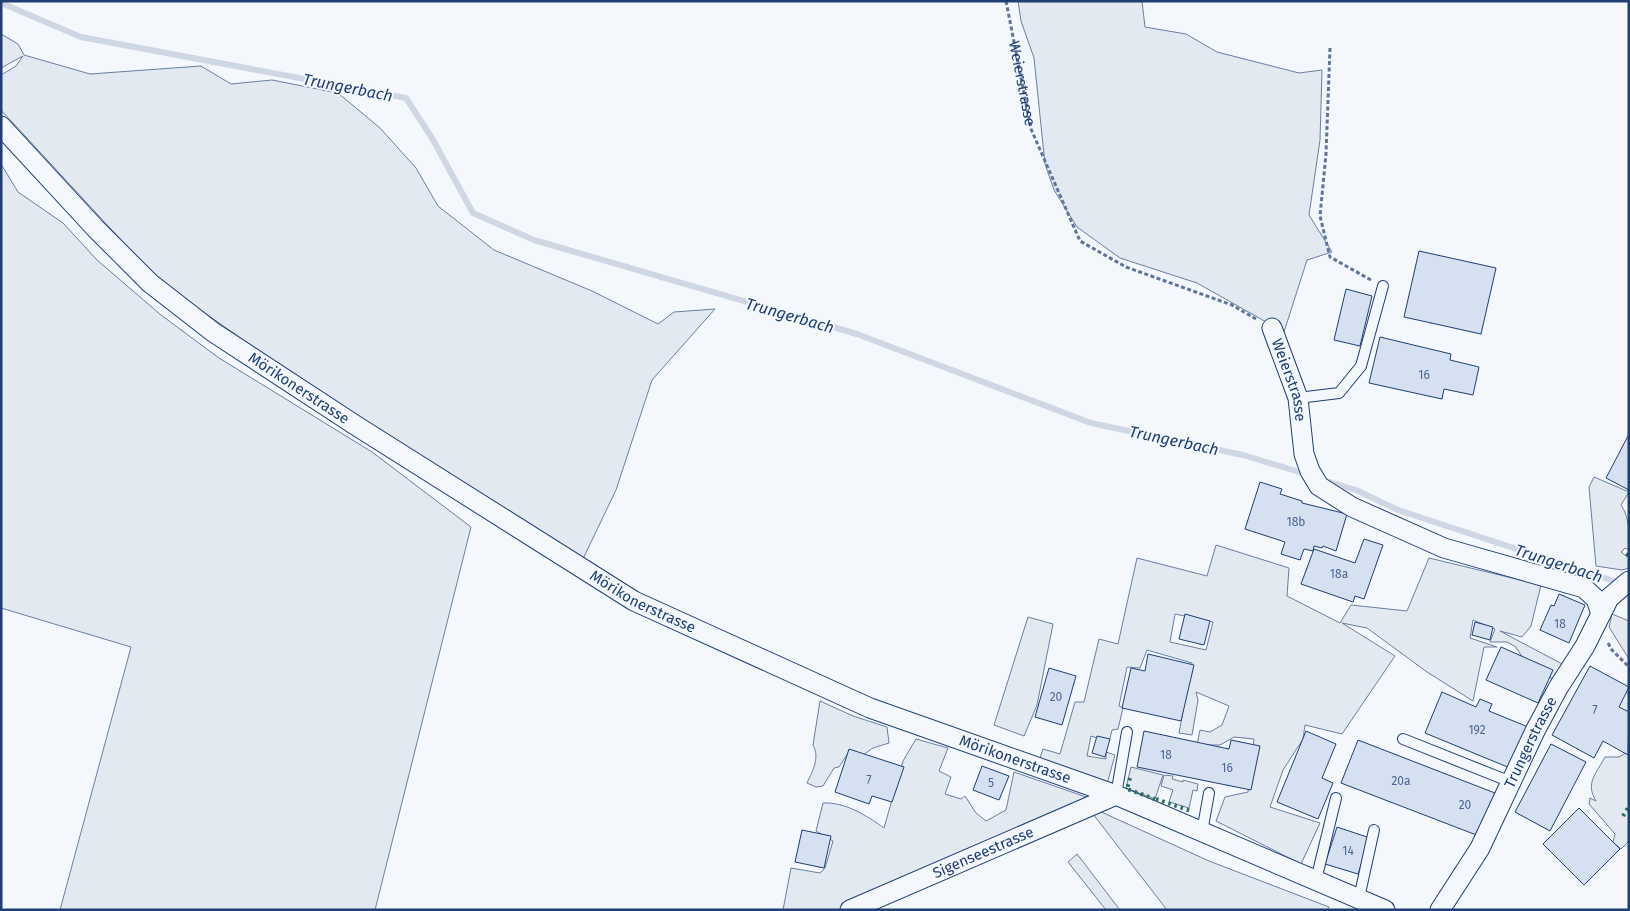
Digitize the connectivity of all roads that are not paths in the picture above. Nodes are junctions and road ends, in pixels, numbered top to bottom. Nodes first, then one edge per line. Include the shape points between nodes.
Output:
1 (1, 126) edge
2 (1382, 286) road end
3 (1272, 328) road end
4 (1298, 398) junction
5 (1629, 582) edge
6 (1603, 611) junction
7 (1127, 732) dead end
8 (1403, 740) dead end
9 (1511, 782) junction
10 (1209, 793) dead end
11 (1116, 795) junction
12 (1336, 798) dead end
13 (1374, 830) dead end
14 (1202, 832) junction
15 (1316, 880) junction
16 (1359, 898) junction
17 (850, 910) edge
18 (1385, 910) edge
19 (1440, 910) edge

1 - 11 street, Mörikonerstrasse via 150,283 214,332 634,601 870,708
2 - 4 lane via 1361,366 1339,393
3 - 4 street, Weierstrasse
4 - 6 street, Weierstrasse via 1304,454 1319,486 1352,507 1444,548 1584,588
5 - 6 street, Trungerstrasse
6 - 9 street, Trungerstrasse via 1558,688
7 - 11 lane
8 - 9 lane
9 - 19 street, Trungerstrasse via 1480,848
10 - 14 lane
11 - 14 street, Mörikonerstrasse
11 - 17 street, Sigenseestrasse
12 - 15 lane
13 - 16 lane
14 - 15 street, Mörikonerstrasse
15 - 16 street, Mörikonerstrasse
16 - 18 street, Mörikonerstrasse

